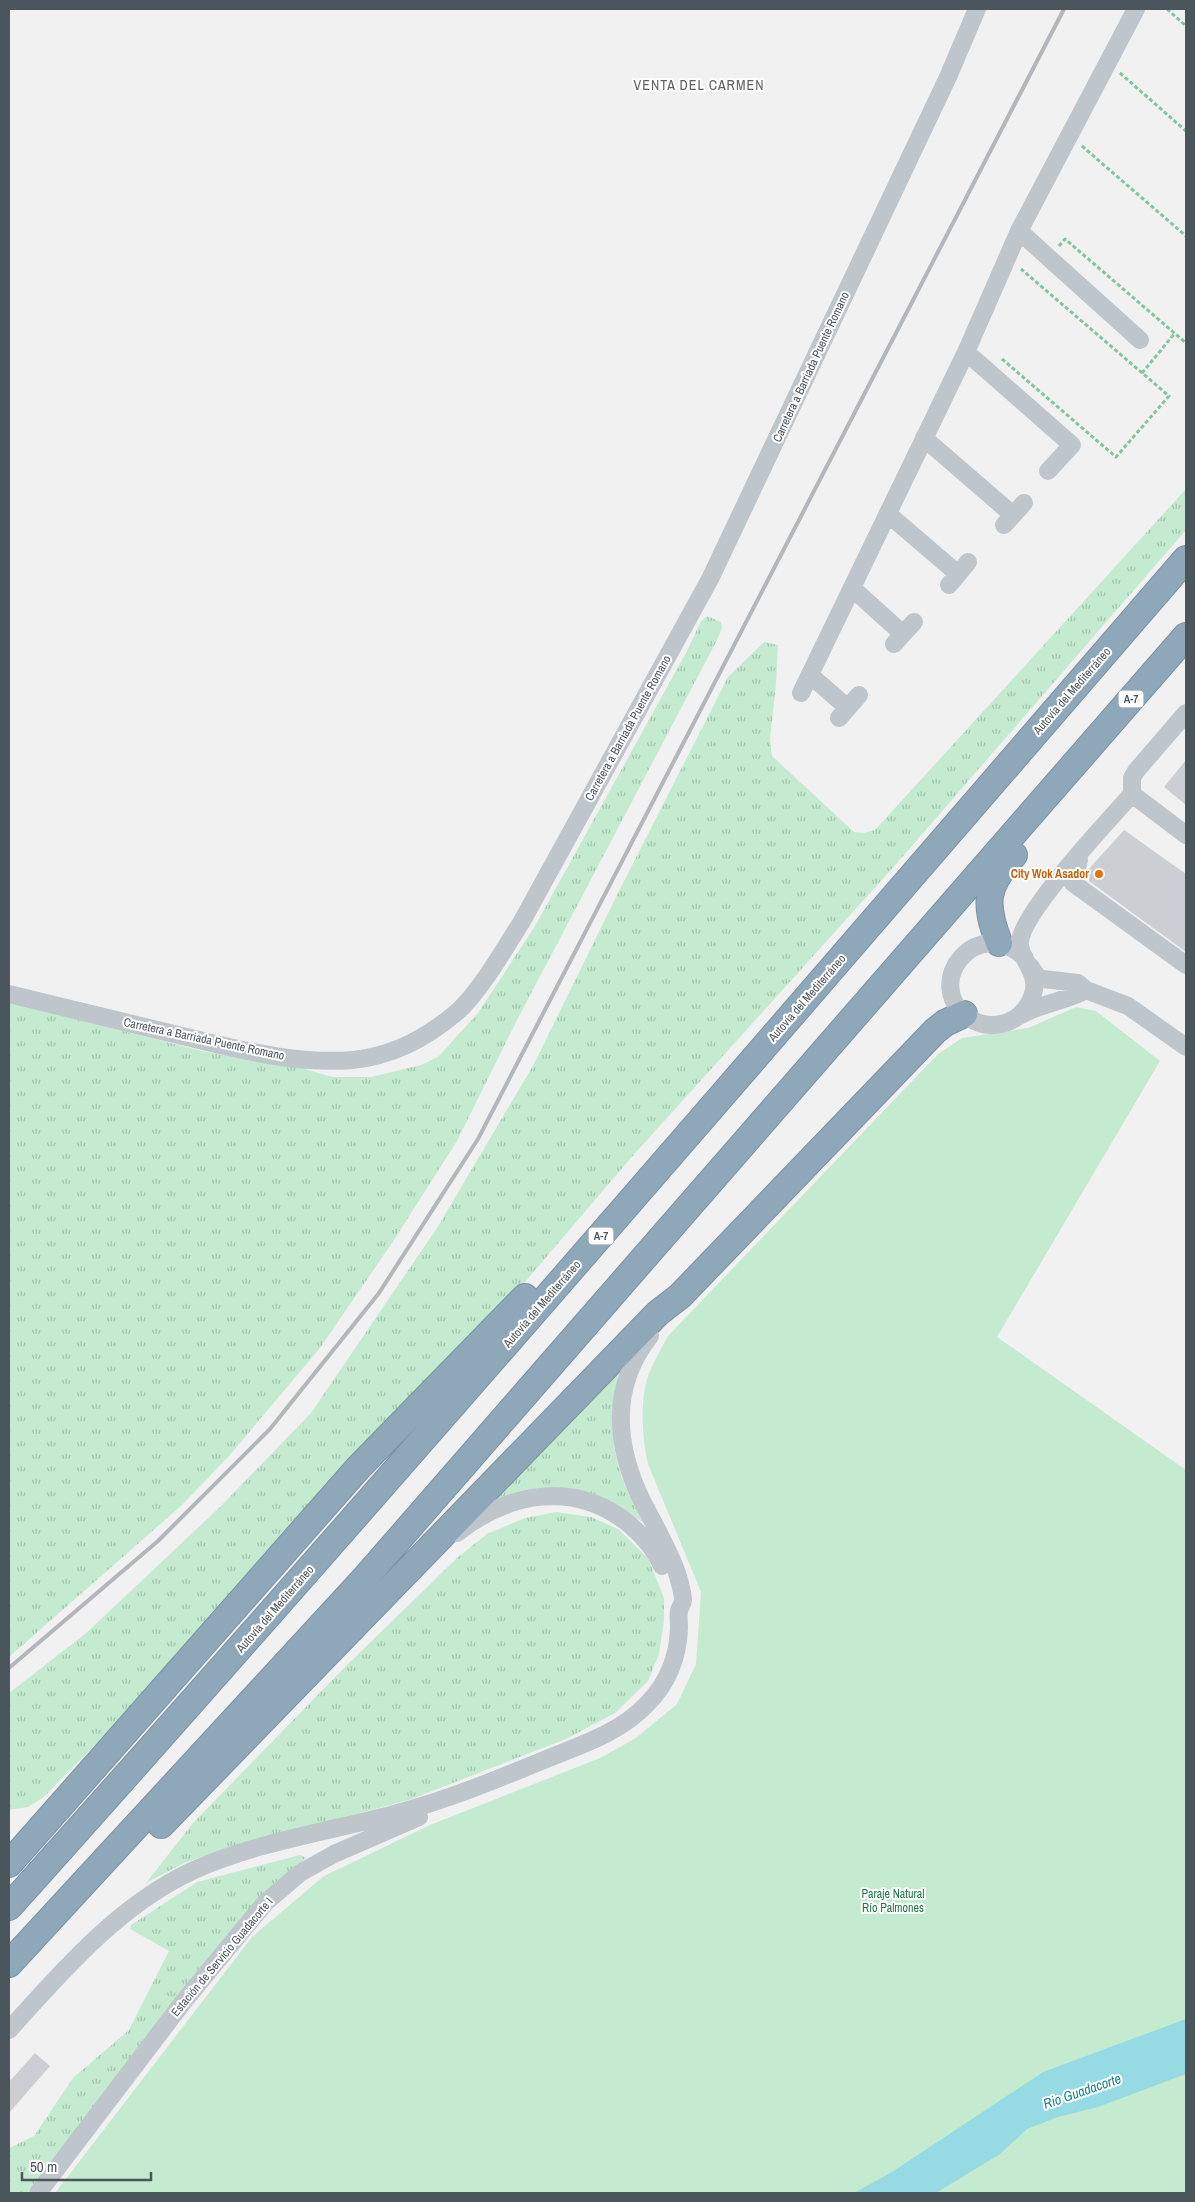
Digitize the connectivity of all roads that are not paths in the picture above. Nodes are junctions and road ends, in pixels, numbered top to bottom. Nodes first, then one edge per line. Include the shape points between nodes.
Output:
1 (977, 9) edge
2 (1136, 9) edge
3 (1019, 231) junction
4 (1140, 340) dead end
5 (966, 352) junction
6 (924, 438) junction
7 (1048, 471) dead end
8 (888, 514) junction
9 (1014, 515) dead end
10 (1186, 559) edge
11 (958, 574) dead end
12 (852, 588) junction
13 (904, 634) dead end
14 (1186, 636) edge
15 (810, 675) junction
16 (801, 693) dead end
17 (849, 707) dead end
18 (1186, 713) edge
19 (1076, 761) junction
20 (1132, 794) junction
21 (1186, 835) edge
22 (1081, 853) junction
23 (999, 943) junction
24 (1027, 962) junction
25 (1186, 965) edge
26 (1086, 990) junction
27 (9, 994) edge
28 (964, 1014) junction
29 (1014, 1019) junction
30 (1186, 1047) edge
31 (596, 1242) junction
32 (680, 1296) junction
33 (379, 1600) junction
34 (680, 1610) junction
35 (466, 1792) junction
36 (9, 1864) edge
37 (9, 1908) edge
38 (9, 1964) edge
39 (9, 1984) edge
40 (9, 2030) edge
41 (38, 2193) edge

1 - 27 street, Carretera a Barriada Puente Romano via 948,77 710,579 522,923 459,1010 409,1045 354,1060 322,1061 254,1052
2 - 3 street
3 - 4 street
3 - 5 street
5 - 6 street
5 - 7 street via 1072,445
6 - 8 street
6 - 9 street
8 - 11 street
8 - 12 street
10 - 31 highway, Autovía del Mediterráneo / A-7
12 - 13 street
12 - 15 street
14 - 19 highway, A-7
15 - 16 street
15 - 17 street
18 - 20 street via 1136,771 1132,778
19 - 23 highway via 1075,786 997,874 989,911
19 - 38 highway, A-7 via 365,1578
20 - 21 street
20 - 22 street
22 - 24 street via 1032,914 1020,940
22 - 25 street via 1073,882
23 - 24 street via 1018,951
23 - 28 street via 979,944 956,963 952,972 952,992
24 - 26 street via 1043,979 1078,983
24 - 29 street via 1034,986 1032,995 1028,1005
26 - 29 street via 1042,1004
26 - 30 street via 1128,1006
28 - 29 street via 986,1025
28 - 32 highway via 935,1031
31 - 36 highway via 558,1263 359,1467
31 - 37 highway, Autovía del Mediterráneo / A-7
32 - 33 highway via 658,1313
32 - 34 street, Estación de Servicio Guadacorte I via 636,1354 624,1382 621,1426 629,1471 677,1572 683,1602
33 - 34 street via 471,1522 497,1507 546,1496 575,1498 602,1506 639,1533 659,1559
33 - 39 highway
34 - 35 street, Estación de Servicio Guadacorte I via 674,1665 649,1702 634,1716 598,1738
35 - 40 street, Estación de Servicio Guadacorte I via 232,1855 192,1872 162,1888 114,1924 54,1979
35 - 41 street, Estación de Servicio Guadacorte I via 443,1807 317,1863 265,1903 184,2001

